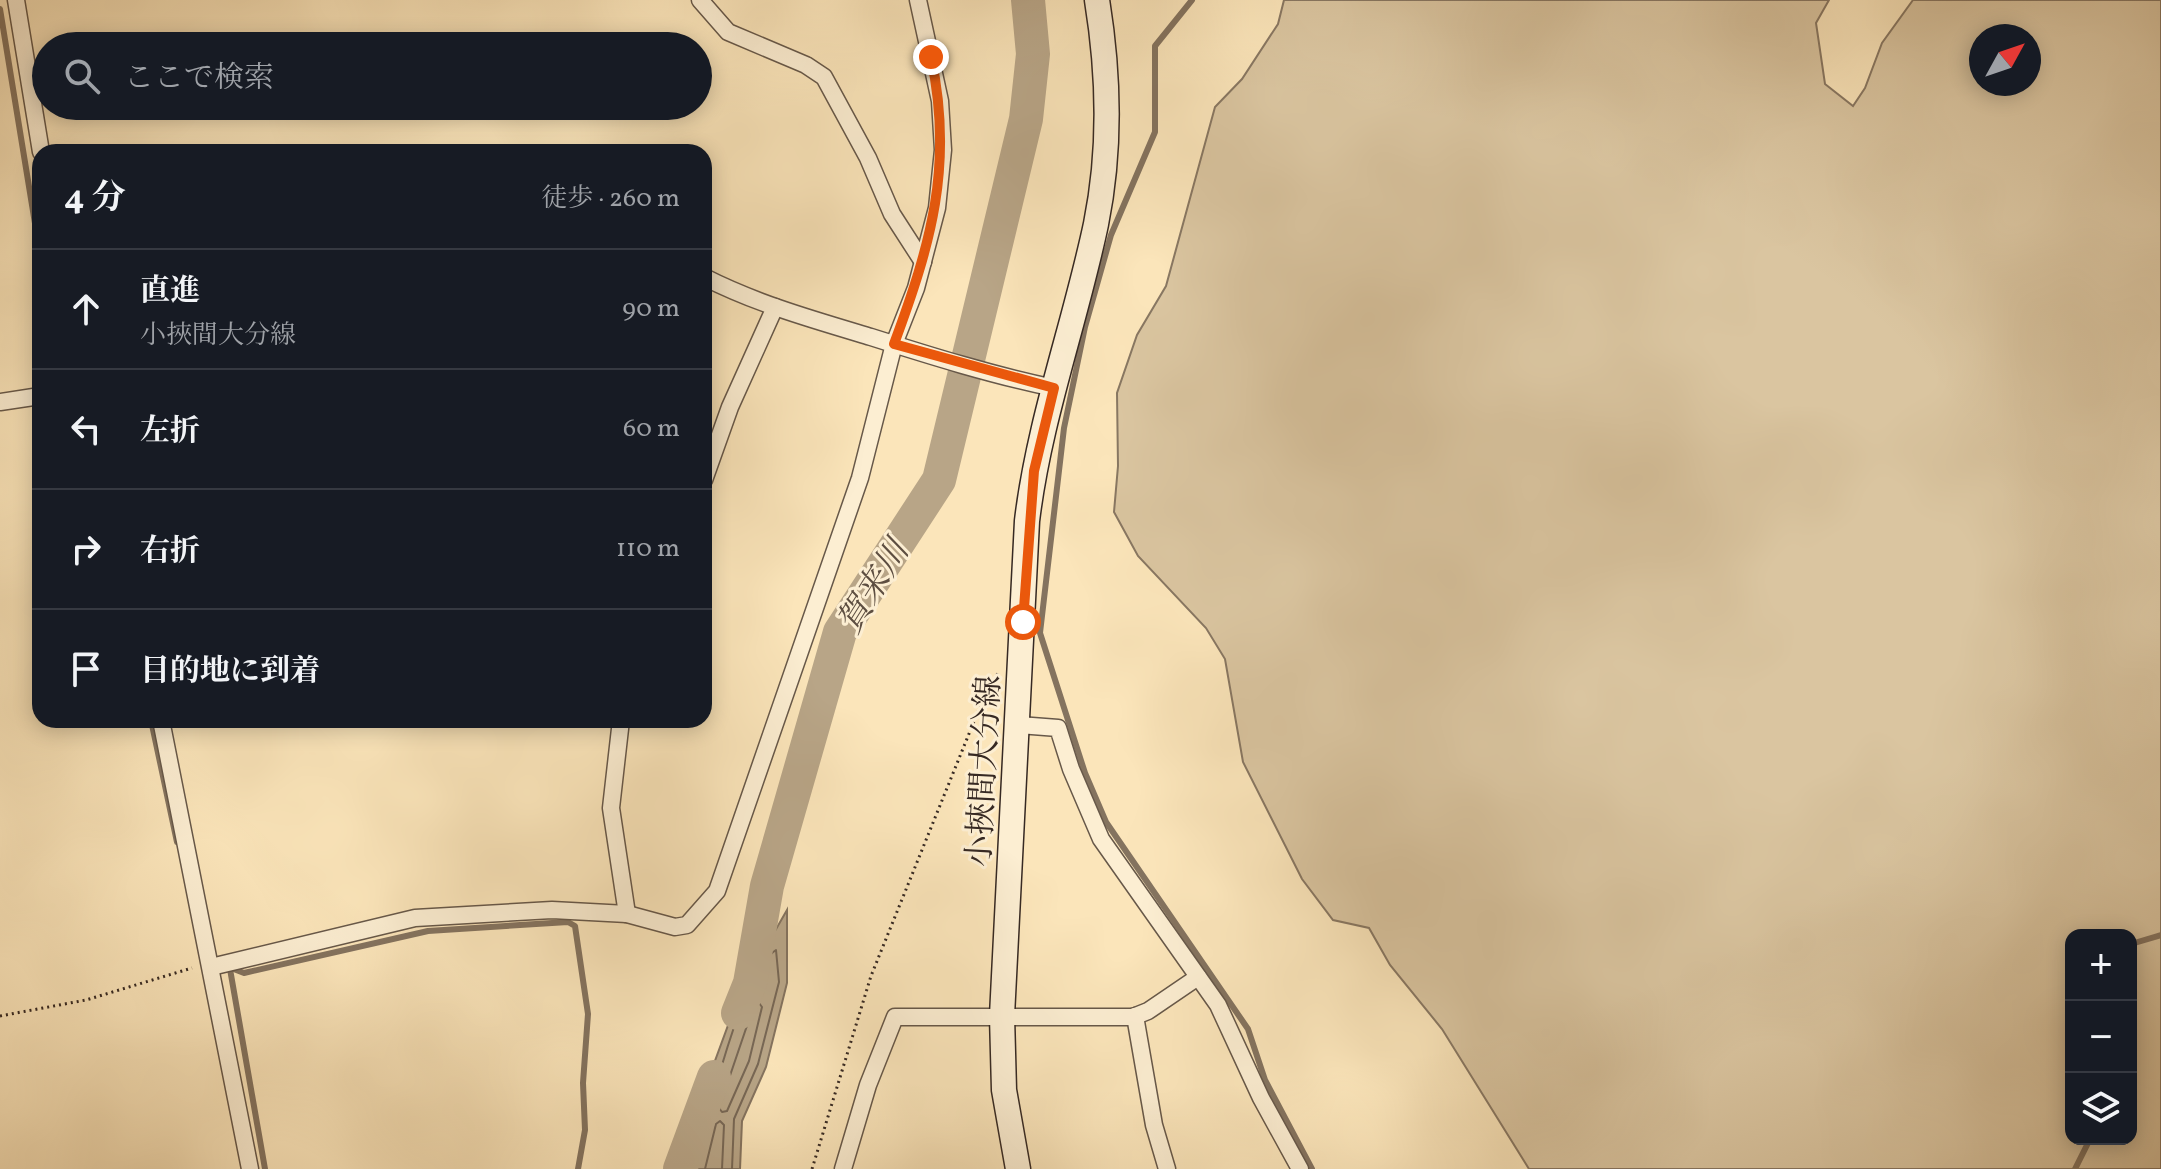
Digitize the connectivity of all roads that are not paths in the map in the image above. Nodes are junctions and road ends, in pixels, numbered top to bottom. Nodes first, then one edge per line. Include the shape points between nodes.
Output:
1 (16, 0) edge
2 (700, 0) edge
3 (918, 0) edge
4 (1097, 0) edge
5 (32, 97) edge
6 (36, 120) edge
7 (40, 144) edge
8 (923, 262) junction
9 (712, 280) edge
10 (775, 307) junction
11 (900, 347) junction
12 (1043, 385) junction
13 (32, 397) edge
14 (0, 402) edge
15 (712, 458) edge
16 (1019, 725) junction
17 (163, 728) edge
18 (620, 728) edge
19 (627, 914) junction
20 (211, 967) junction
21 (1198, 977) junction
22 (1002, 1016) junction
23 (1135, 1016) junction
24 (250, 1169) edge
25 (843, 1169) edge
26 (1018, 1169) edge
27 (1167, 1169) edge
28 (1300, 1169) edge

1 - 5 street
2 - 8 street via 728,32 824,77 892,214
3 - 8 street via 940,101 943,150 937,208
4 - 12 main road, 小挾間大分線 via 1107,85 1097,222
6 - 7 street
8 - 11 street
9 - 10 street
10 - 11 street
10 - 15 street
11 - 12 street
11 - 19 street via 722,881 687,925 675,927
12 - 16 main road, 小挾間大分線 via 1027,521
13 - 14 street
16 - 21 street via 1058,728 1101,839
16 - 22 main road, 小挾間大分線
17 - 20 street
18 - 19 street via 611,808
19 - 20 street via 552,910 415,918
20 - 24 street
21 - 23 street
21 - 28 street via 1230,1026
22 - 23 street
22 - 25 street via 902,1014 892,1019
22 - 26 main road, 小挾間大分線 via 1004,1090
23 - 27 street

